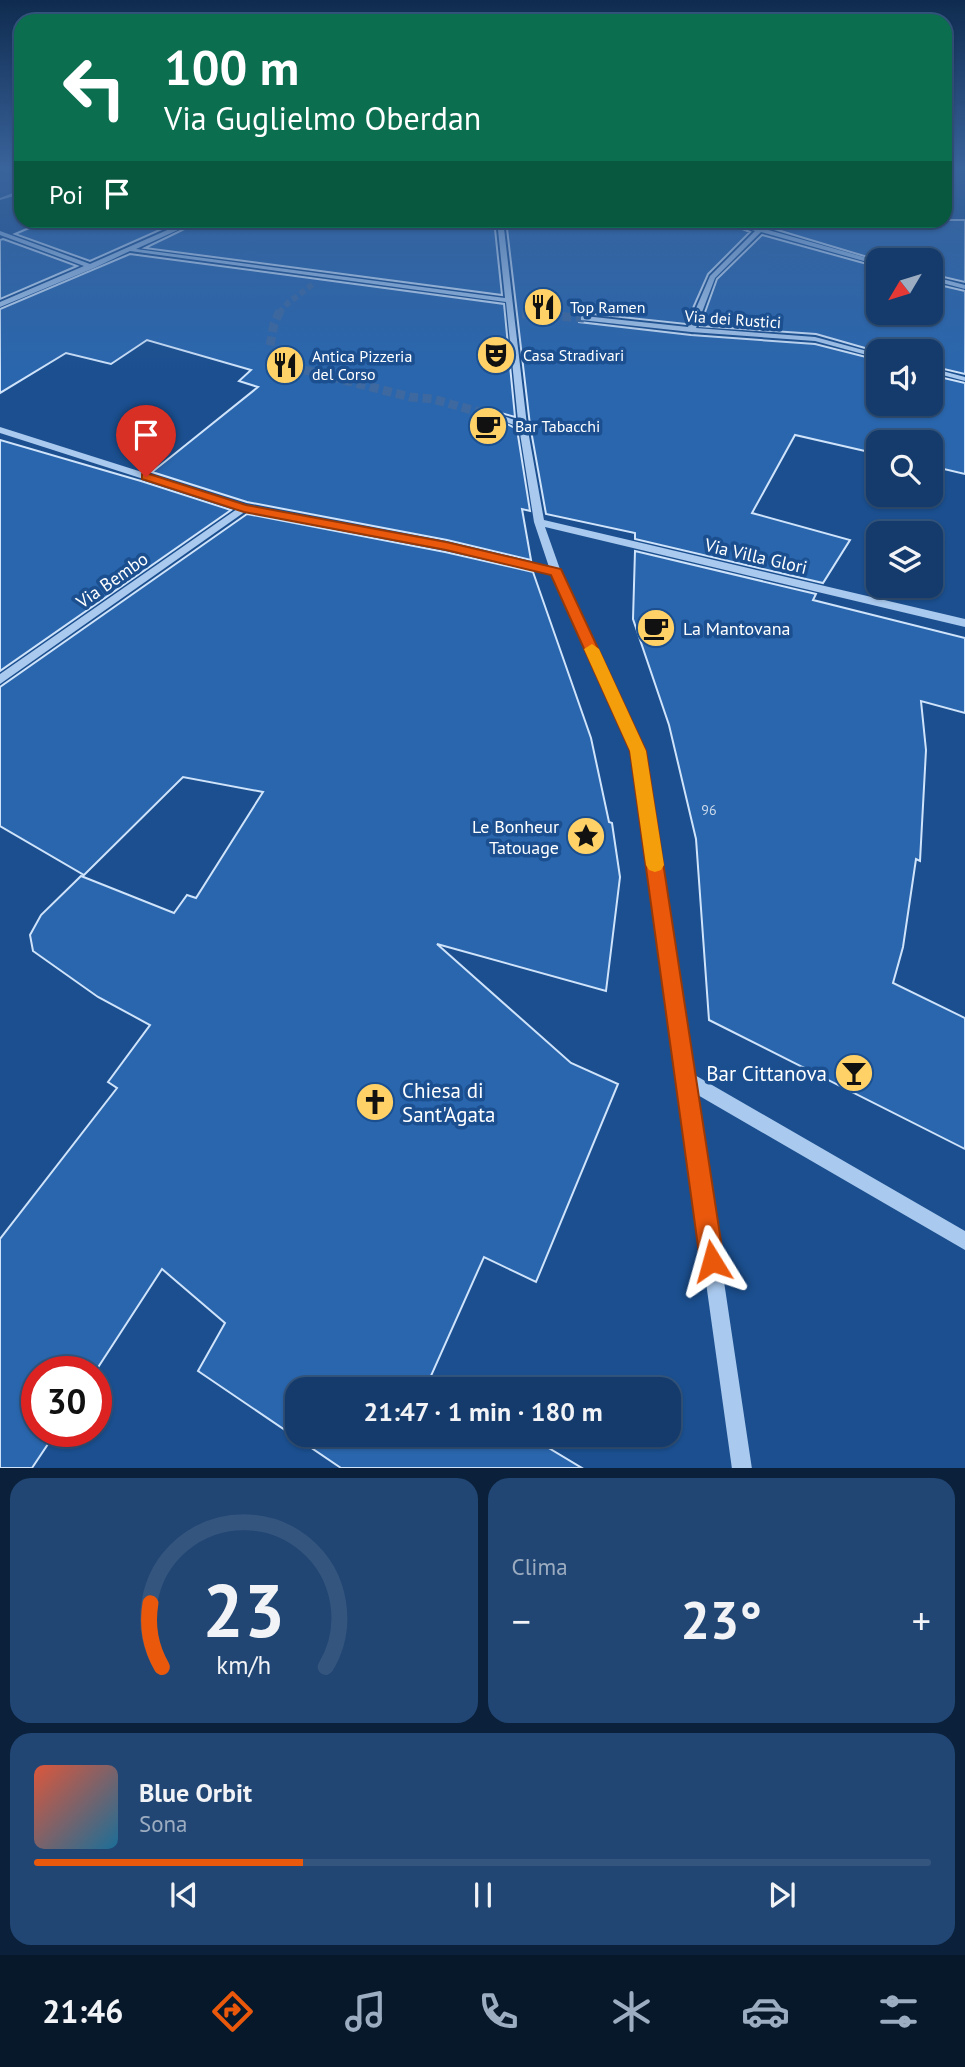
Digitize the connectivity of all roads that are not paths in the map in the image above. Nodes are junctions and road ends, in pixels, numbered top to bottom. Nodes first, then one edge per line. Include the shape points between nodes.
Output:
1 (4, 235) edge
2 (166, 235) edge
3 (501, 235) edge
4 (755, 235) edge
5 (776, 235) edge
6 (132, 250) junction
7 (866, 260) edge
8 (92, 267) junction
9 (282, 271) junction
10 (323, 277) junction
11 (271, 278) dead end
12 (943, 281) edge
13 (313, 284) tunnel mouth
14 (965, 287) edge
15 (507, 300) junction
16 (0, 305) edge
17 (509, 314) junction
18 (522, 314) tunnel mouth
19 (584, 318) tunnel mouth
20 (691, 330) junction
21 (866, 353) edge
22 (943, 372) edge
23 (964, 376) edge
24 (500, 418) tunnel mouth
25 (523, 425) junction
26 (0, 429) edge
27 (244, 508) junction
28 (539, 522) junction
29 (556, 572) junction
30 (965, 624) edge
31 (0, 680) edge
32 (686, 1079) junction
33 (965, 1241) edge
34 (742, 1468) edge

1 - 8 street
2 - 6 street
3 - 15 street
4 - 20 street via 712,277
5 - 7 street
6 - 8 street
6 - 9 street
8 - 16 street
9 - 10 street
9 - 11 street
10 - 13 street
10 - 15 street
12 - 14 street
15 - 17 street
17 - 18 street
17 - 25 street
19 - 20 street, Via dei Rustici
20 - 21 street, Via dei Rustici via 815,339
22 - 23 street
24 - 25 street
25 - 28 street
26 - 27 street
27 - 29 street
27 - 31 street, Via Bembo
28 - 29 street
28 - 30 street, Via Villa Glori
29 - 32 street via 638,751
32 - 33 street
32 - 34 street

